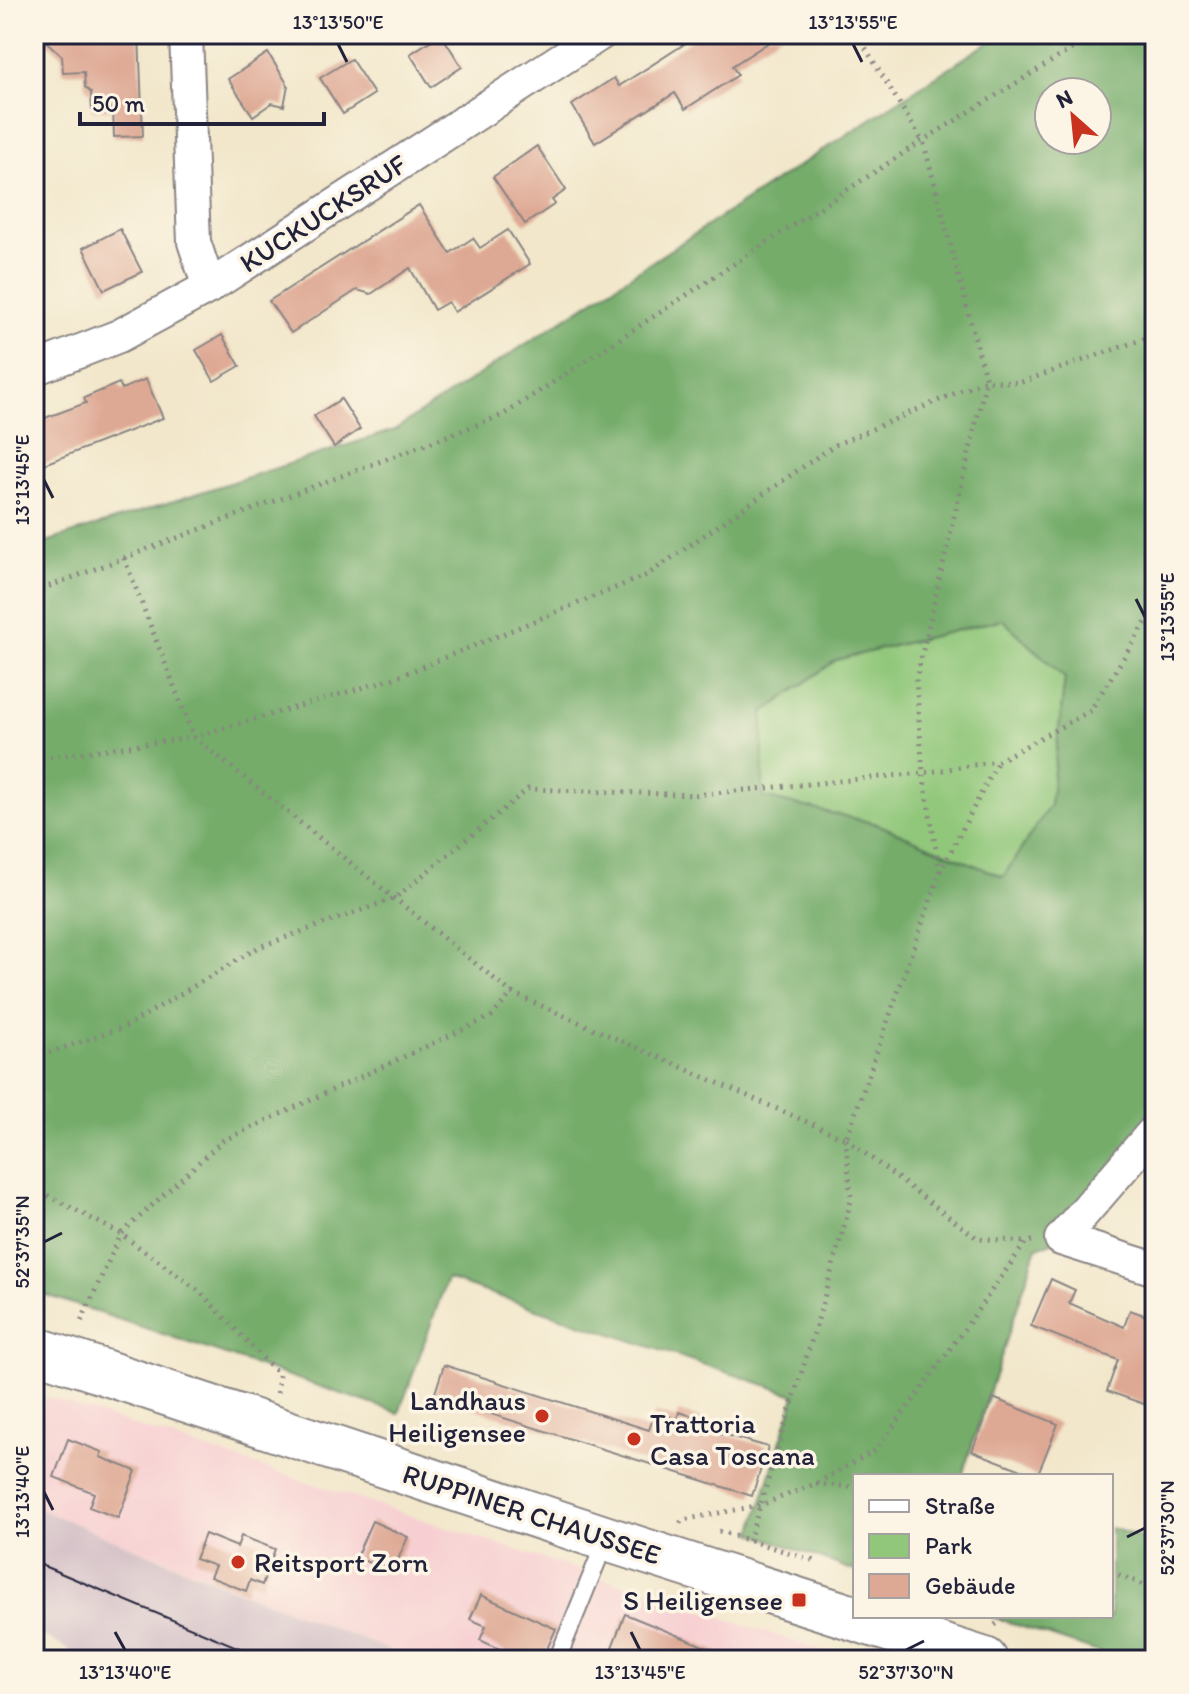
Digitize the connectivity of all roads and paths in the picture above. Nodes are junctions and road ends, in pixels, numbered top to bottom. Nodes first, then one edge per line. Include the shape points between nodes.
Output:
1 (186, 34) edge
2 (600, 34) edge
3 (857, 34) edge
4 (1096, 34) edge
5 (923, 143) junction
6 (209, 287) junction
7 (1155, 335) edge
8 (34, 369) edge
9 (986, 380) junction
10 (124, 558) junction
11 (34, 592) edge
12 (1155, 608) edge
13 (194, 737) junction
14 (34, 759) edge
15 (998, 761) junction
16 (923, 773) junction
17 (940, 873) junction
18 (395, 898) junction
19 (512, 993) junction
20 (34, 1058) edge
21 (1155, 1130) edge
22 (846, 1139) junction
23 (34, 1188) edge
24 (121, 1234) junction
25 (1061, 1239) junction
26 (1026, 1242) junction
27 (1155, 1269) edge
28 (49, 1354) edge
29 (272, 1429) junction
30 (815, 1484) junction
31 (853, 1487) edge
32 (761, 1505) junction
33 (607, 1539) junction
34 (749, 1541) dead end
35 (651, 1553) junction
36 (1113, 1573) edge
37 (1155, 1589) edge
38 (853, 1618) edge
39 (854, 1618) edge
40 (557, 1660) edge
41 (985, 1660) edge

1 - 6 street via 194,242
2 - 6 street, KUCKUCKSRUF
3 - 5 path
4 - 5 path
5 - 9 path
5 - 10 path via 503,415
6 - 8 street, KUCKUCKSRUF via 119,336
7 - 9 path via 1019,383
9 - 13 path via 833,446 647,575 392,679
9 - 16 path via 916,680
10 - 11 path
10 - 13 path
12 - 15 path via 1090,711
13 - 14 path
13 - 18 path
15 - 16 path
15 - 17 path
16 - 17 path
16 - 18 path via 694,795 528,789
17 - 22 path
18 - 19 path
18 - 20 path via 259,947 127,1026
19 - 22 path
19 - 24 path via 492,1016 222,1141
21 - 25 street
22 - 26 path via 977,1238
22 - 32 path via 851,1201
23 - 24 path
24 - 28 path
24 - 29 path via 199,1291 279,1375
25 - 26 path
25 - 27 street
26 - 30 path via 874,1451
28 - 29 main road, RUPPINER CHAUSSEE
29 - 33 main road, RUPPINER CHAUSSEE
30 - 31 path
30 - 32 path
32 - 34 path
32 - 35 path via 683,1520
33 - 35 main road, RUPPINER CHAUSSEE
33 - 40 lane
35 - 38 main road, RUPPINER CHAUSSEE
36 - 37 path
39 - 41 main road, RUPPINER CHAUSSEE

